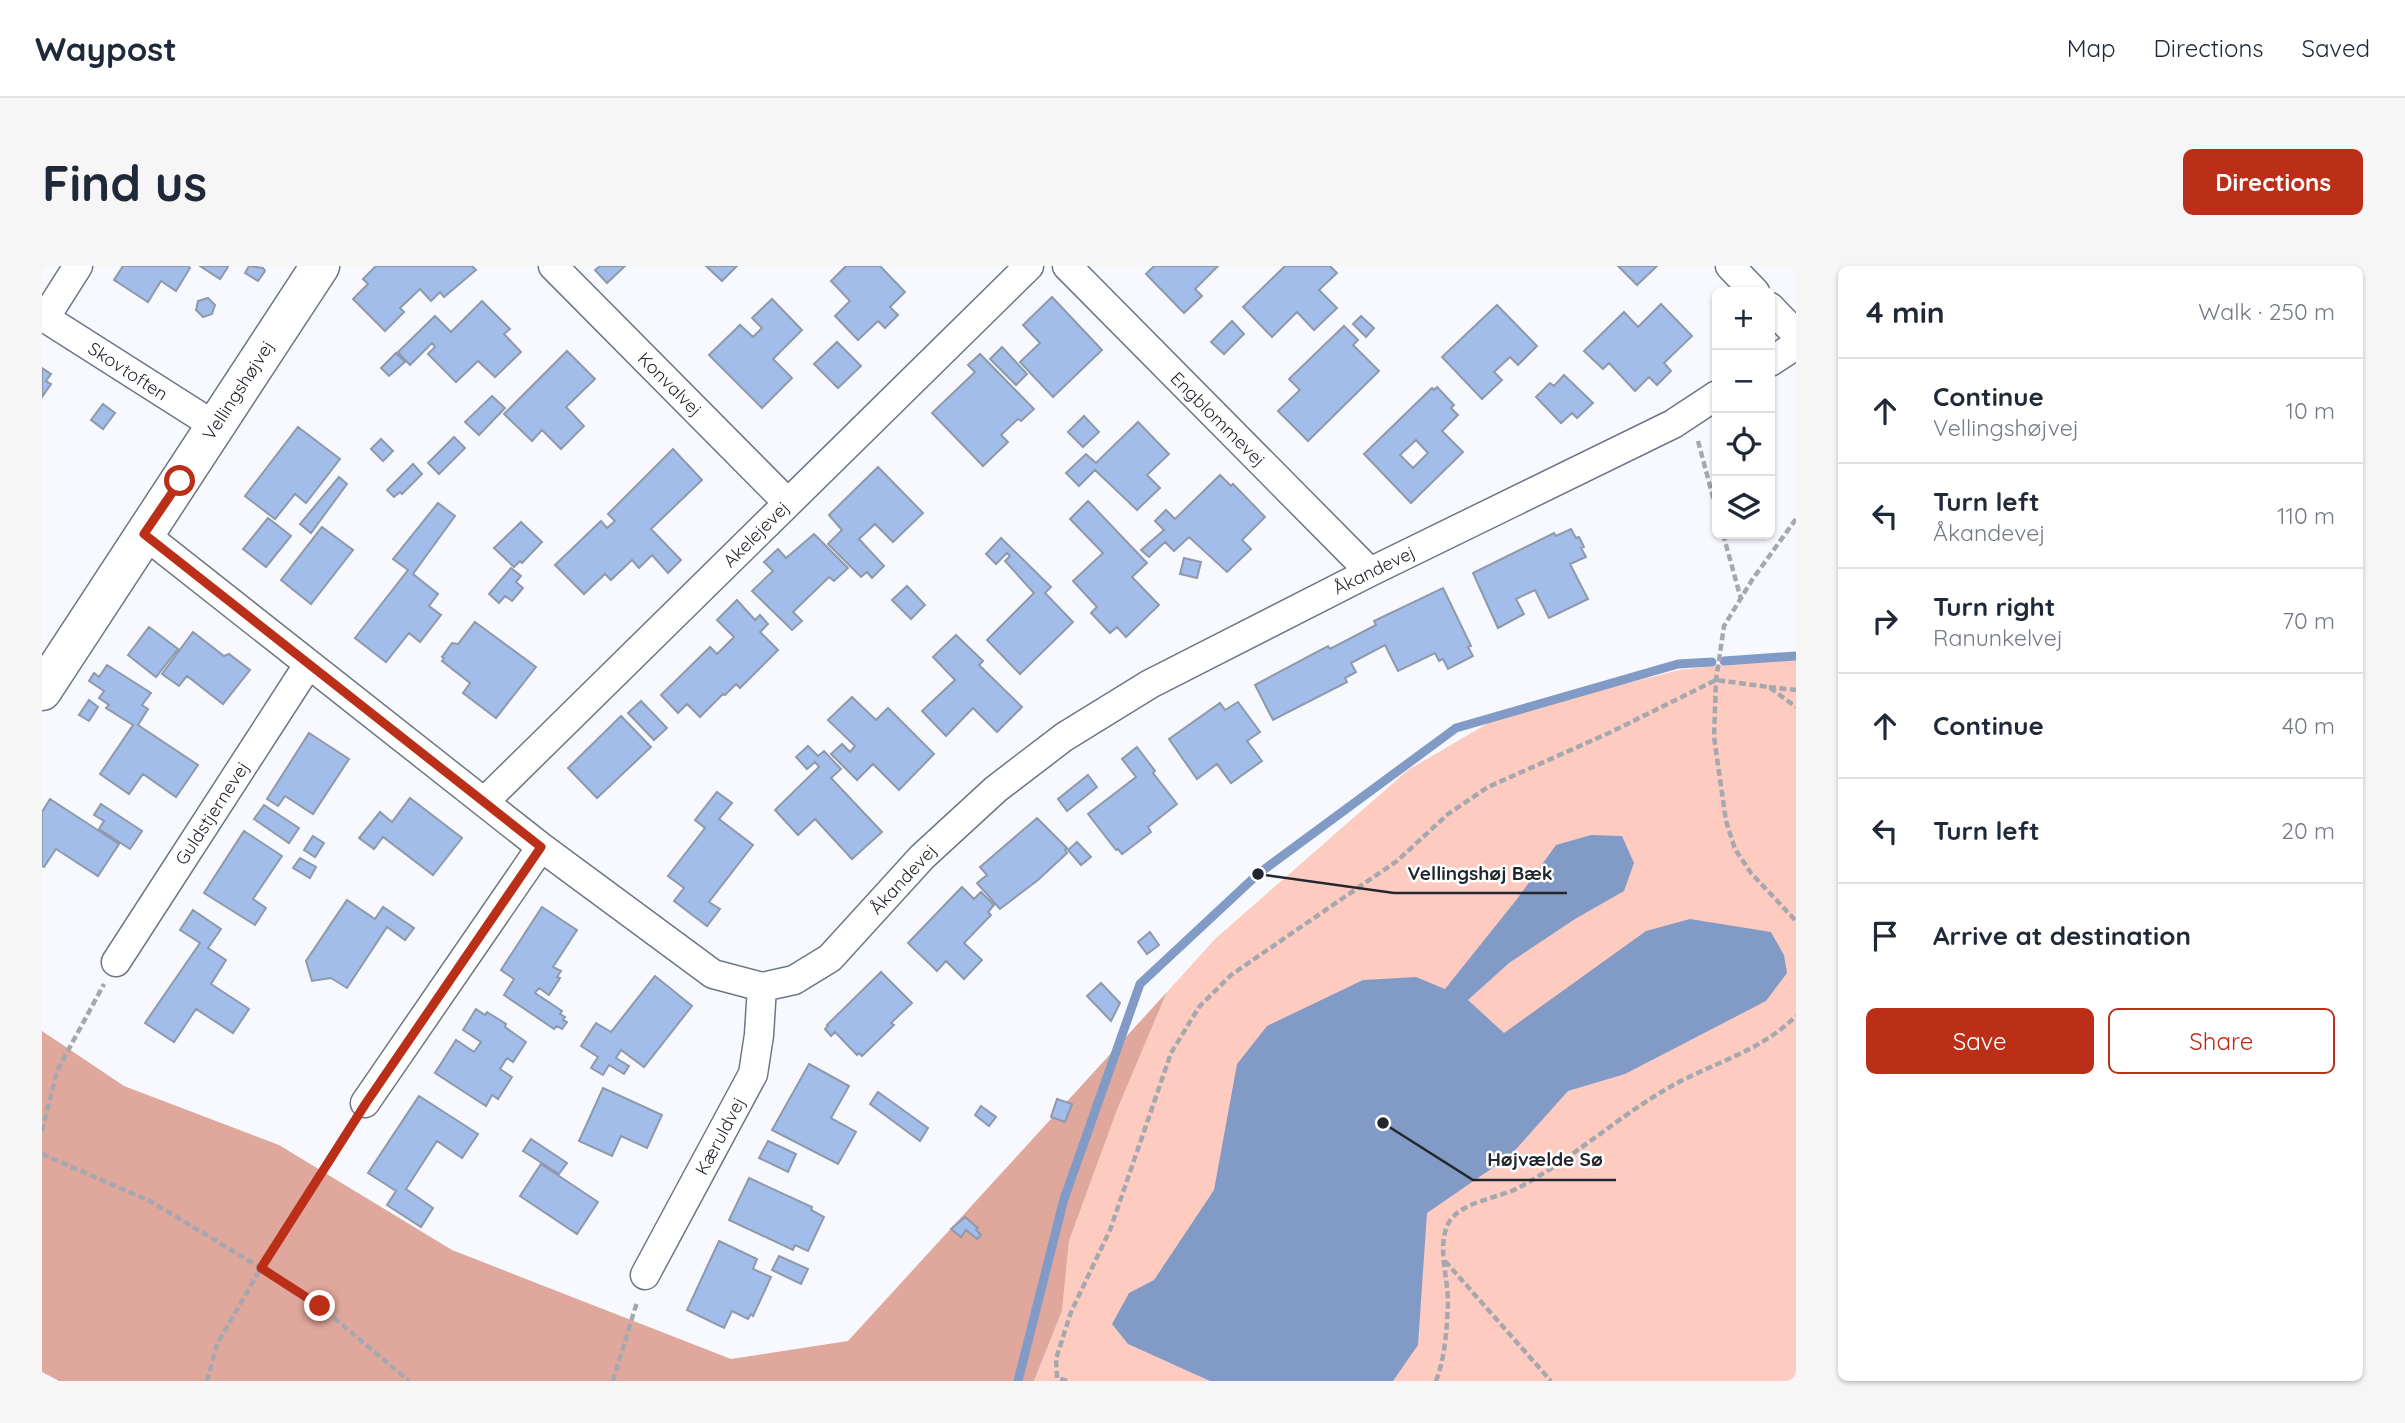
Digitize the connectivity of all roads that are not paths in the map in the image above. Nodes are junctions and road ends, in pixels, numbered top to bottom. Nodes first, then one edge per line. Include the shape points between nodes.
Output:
1 (78, 266) edge
2 (320, 266) edge
3 (552, 266) edge
4 (1029, 266) edge
5 (1067, 266) edge
6 (1730, 266) edge
7 (1750, 287) edge
8 (1775, 312) edge
9 (43, 317) edge
10 (1796, 334) edge
11 (1796, 345) edge
12 (1775, 359) edge
13 (1712, 398) edge
14 (215, 426) junction
15 (788, 503) junction
16 (144, 534) junction
17 (1370, 572) junction
18 (308, 665) junction
19 (42, 691) edge
20 (484, 802) junction
21 (541, 847) junction
22 (116, 962) road end
23 (762, 987) junction
24 (366, 1103) road end
25 (645, 1275) road end

1 - 9 street
2 - 14 street, Vellingshøjvej
3 - 15 street, Konvalvej
4 - 15 street, Akelejevej
5 - 17 street, Engblommevej
6 - 7 street
8 - 10 street
9 - 14 street, Skovtoften
11 - 12 street
13 - 17 street, Åkandevej via 1673,424
14 - 16 street, Vellingshøjvej
15 - 20 street, Akelejevej
16 - 18 street, Åkandevej
16 - 19 street, Vellingshøjvej
17 - 23 street, Åkandevej via 1150,684 1064,737 996,789 922,857 830,958 794,980
18 - 20 street, Åkandevej
18 - 22 street, Guldstjernevej
20 - 21 street, Åkandevej
21 - 23 street, Åkandevej via 713,974
21 - 24 street
23 - 25 street, Kæruldvej via 752,1074

